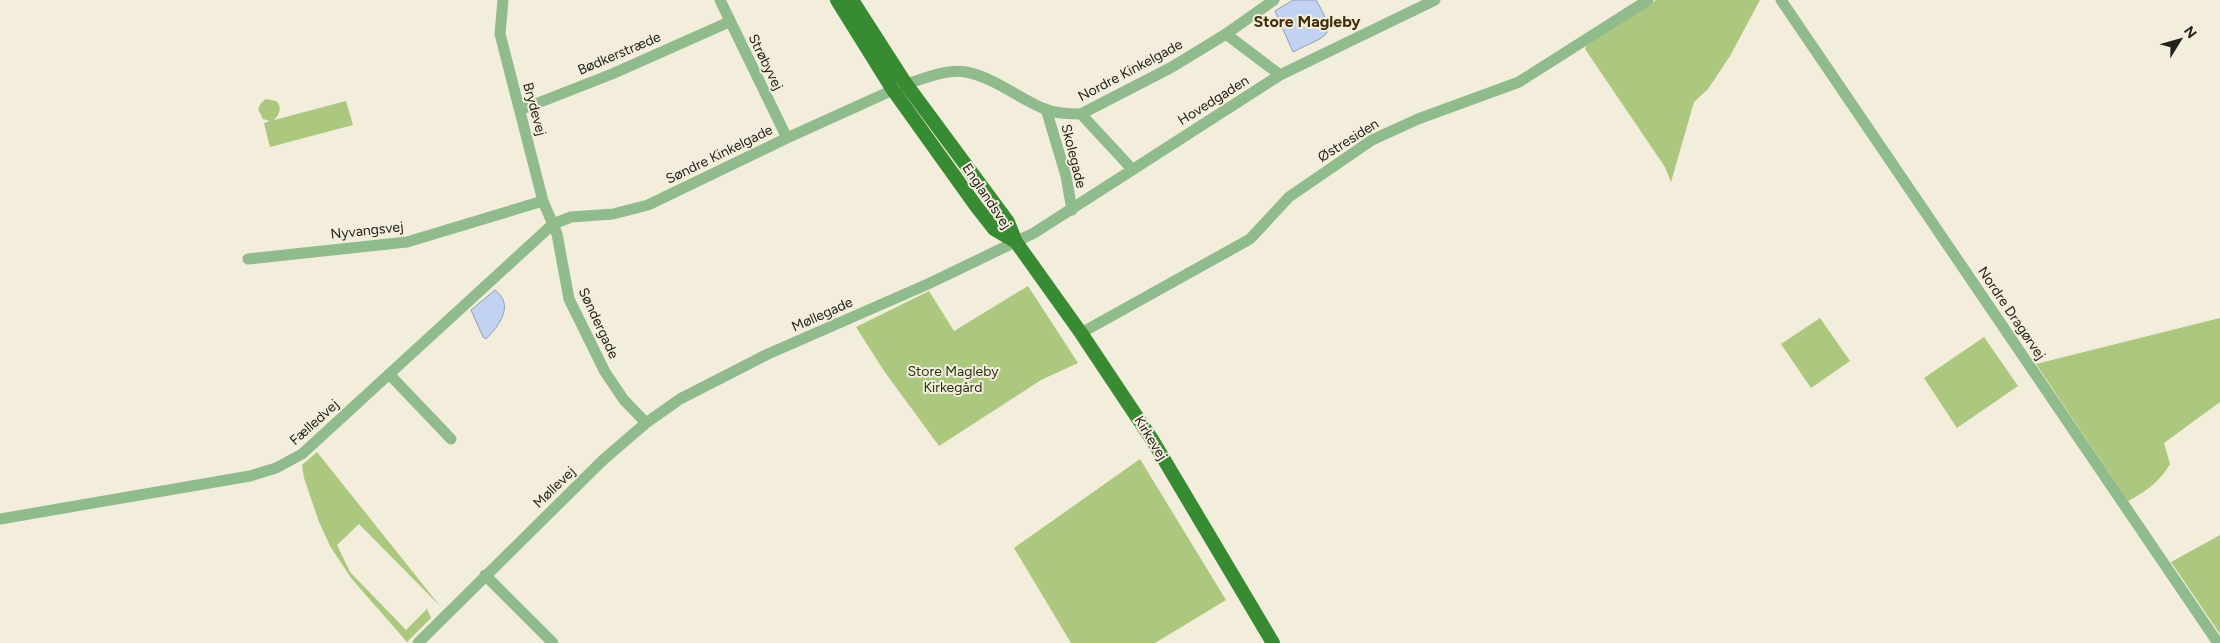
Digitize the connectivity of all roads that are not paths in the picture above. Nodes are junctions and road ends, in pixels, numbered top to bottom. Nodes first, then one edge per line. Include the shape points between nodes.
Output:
1 (503, 0) edge
2 (720, 0) edge
3 (837, 0) edge
4 (852, 0) edge
5 (1274, 0) edge
6 (1648, 0) edge
7 (1781, 0) edge
8 (1429, 1) edge
9 (729, 22) junction
10 (1226, 34) junction
11 (1280, 75) junction
12 (899, 87) junction
13 (520, 110) junction
14 (1046, 110) junction
15 (1081, 114) junction
16 (787, 138) junction
17 (1132, 169) junction
18 (543, 201) junction
19 (1072, 210) junction
20 (553, 224) junction
21 (1016, 242) junction
22 (248, 259) dead end
23 (1082, 333) junction
24 (390, 374) junction
25 (646, 423) junction
26 (451, 439) dead end
27 (0, 518) edge
28 (485, 575) junction
29 (418, 643) edge
30 (553, 643) edge
31 (1273, 643) edge
32 (2218, 643) edge

1 - 13 street, Brydevej via 500,34
2 - 9 street, Strøbyvej
3 - 12 main road, Englandsvej
4 - 12 main road, Englandsvej
5 - 10 street, Nordre Kinkelgade
6 - 23 street, Østresiden via 1519,82 1418,119 1372,140 1288,197 1250,239
7 - 32 street, Nordre Dragørvej
8 - 11 street, Hovedgaden
9 - 13 street, Bødkerstræde via 612,74
9 - 16 street, Strøbyvej
10 - 11 street
10 - 15 street, Nordre Kinkelgade via 1172,67
11 - 17 street, Hovedgaden
12 - 14 street, Nordre Kinkelgade via 946,72 965,71 1004,86
12 - 16 street, Søndre Kinkelgade
12 - 21 main road, Englandsvej via 1008,222
13 - 18 street, Brydevej
14 - 15 street, Nordre Kinkelgade
14 - 19 street, Skolegade via 1066,176
15 - 17 street
16 - 20 street, Søndre Kinkelgade via 648,205 613,214 572,217
17 - 19 street, Hovedgaden
18 - 20 street, Brydevej
18 - 22 street, Nyvangsvej via 407,242
19 - 21 street, Hovedgaden
20 - 24 street, Fælledvej
20 - 25 street, Søndergade via 565,282 576,315 605,372 624,400
21 - 23 main road, Kirkevej
21 - 25 street, Møllegade via 725,375 680,399
23 - 31 main road, Kirkevej via 1154,441
24 - 26 street
24 - 27 street, Fælledvej via 302,454 276,468 250,476
25 - 28 street, Møllevej via 603,460
28 - 29 street, Møllevej
28 - 30 street

